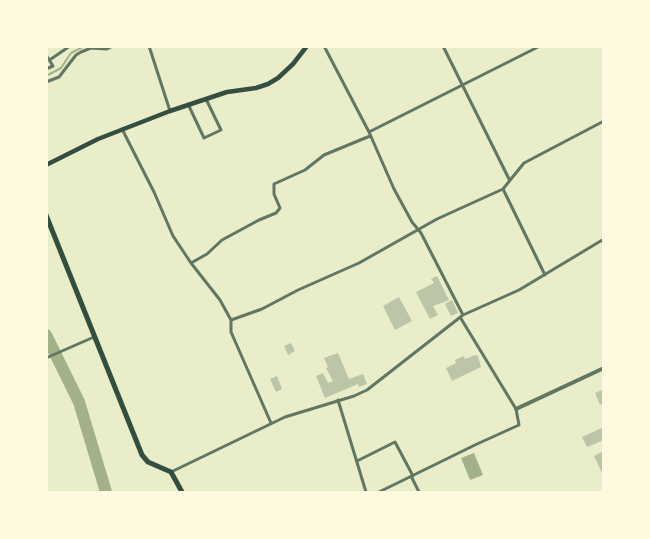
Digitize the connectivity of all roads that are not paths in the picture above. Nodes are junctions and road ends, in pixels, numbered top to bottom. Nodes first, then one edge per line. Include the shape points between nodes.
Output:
1 (70, 46) edge
2 (113, 46) edge
3 (149, 46) edge
4 (307, 46) edge
5 (324, 46) edge
6 (443, 46) edge
7 (540, 46) edge
8 (103, 48) edge
9 (46, 55) edge
10 (51, 59) junction
11 (46, 69) edge
12 (46, 82) edge
13 (462, 85) junction
14 (206, 98) junction
15 (188, 105) junction
16 (170, 111) junction
17 (603, 121) edge
18 (122, 129) junction
19 (370, 134) junction
20 (46, 165) edge
21 (509, 180) junction
22 (503, 189) junction
23 (46, 215) edge
24 (418, 230) junction
25 (603, 239) edge
26 (191, 263) junction
27 (545, 275) junction
28 (462, 316) junction
29 (231, 320) junction
30 (95, 336) junction
31 (46, 358) edge
32 (603, 368) edge
33 (339, 400) junction
34 (516, 409) junction
35 (271, 423) junction
36 (357, 461) junction
37 (171, 472) junction
38 (412, 476) junction
39 (182, 492) edge
40 (366, 492) edge
41 (379, 492) edge
42 (419, 492) edge

1 - 10 street
2 - 8 street
3 - 16 street
4 - 14 main road via 293,64 268,84
5 - 19 street
6 - 13 street
7 - 13 street
8 - 12 street via 81,52 58,77
9 - 10 street
10 - 11 street via 53,66
13 - 19 street
13 - 21 street
14 - 15 main road
14 - 15 street via 221,130 204,138
15 - 16 main road
16 - 18 main road
17 - 21 street via 524,163
18 - 20 main road
18 - 26 street via 164,219
19 - 24 street via 394,189
19 - 26 street via 274,184 280,208 276,213 222,240
21 - 22 street
22 - 24 street
22 - 27 street
23 - 30 main road
24 - 28 street
24 - 29 street via 341,271
25 - 27 street
26 - 29 street
27 - 28 street
28 - 33 street via 367,390
28 - 34 street
29 - 35 street via 231,332
30 - 31 street
30 - 37 main road via 142,455 148,462
32 - 34 street
33 - 35 street
33 - 36 street
34 - 38 street via 519,425
35 - 37 street
36 - 38 street via 396,442
36 - 40 street
37 - 39 main road
38 - 41 street
38 - 42 street

